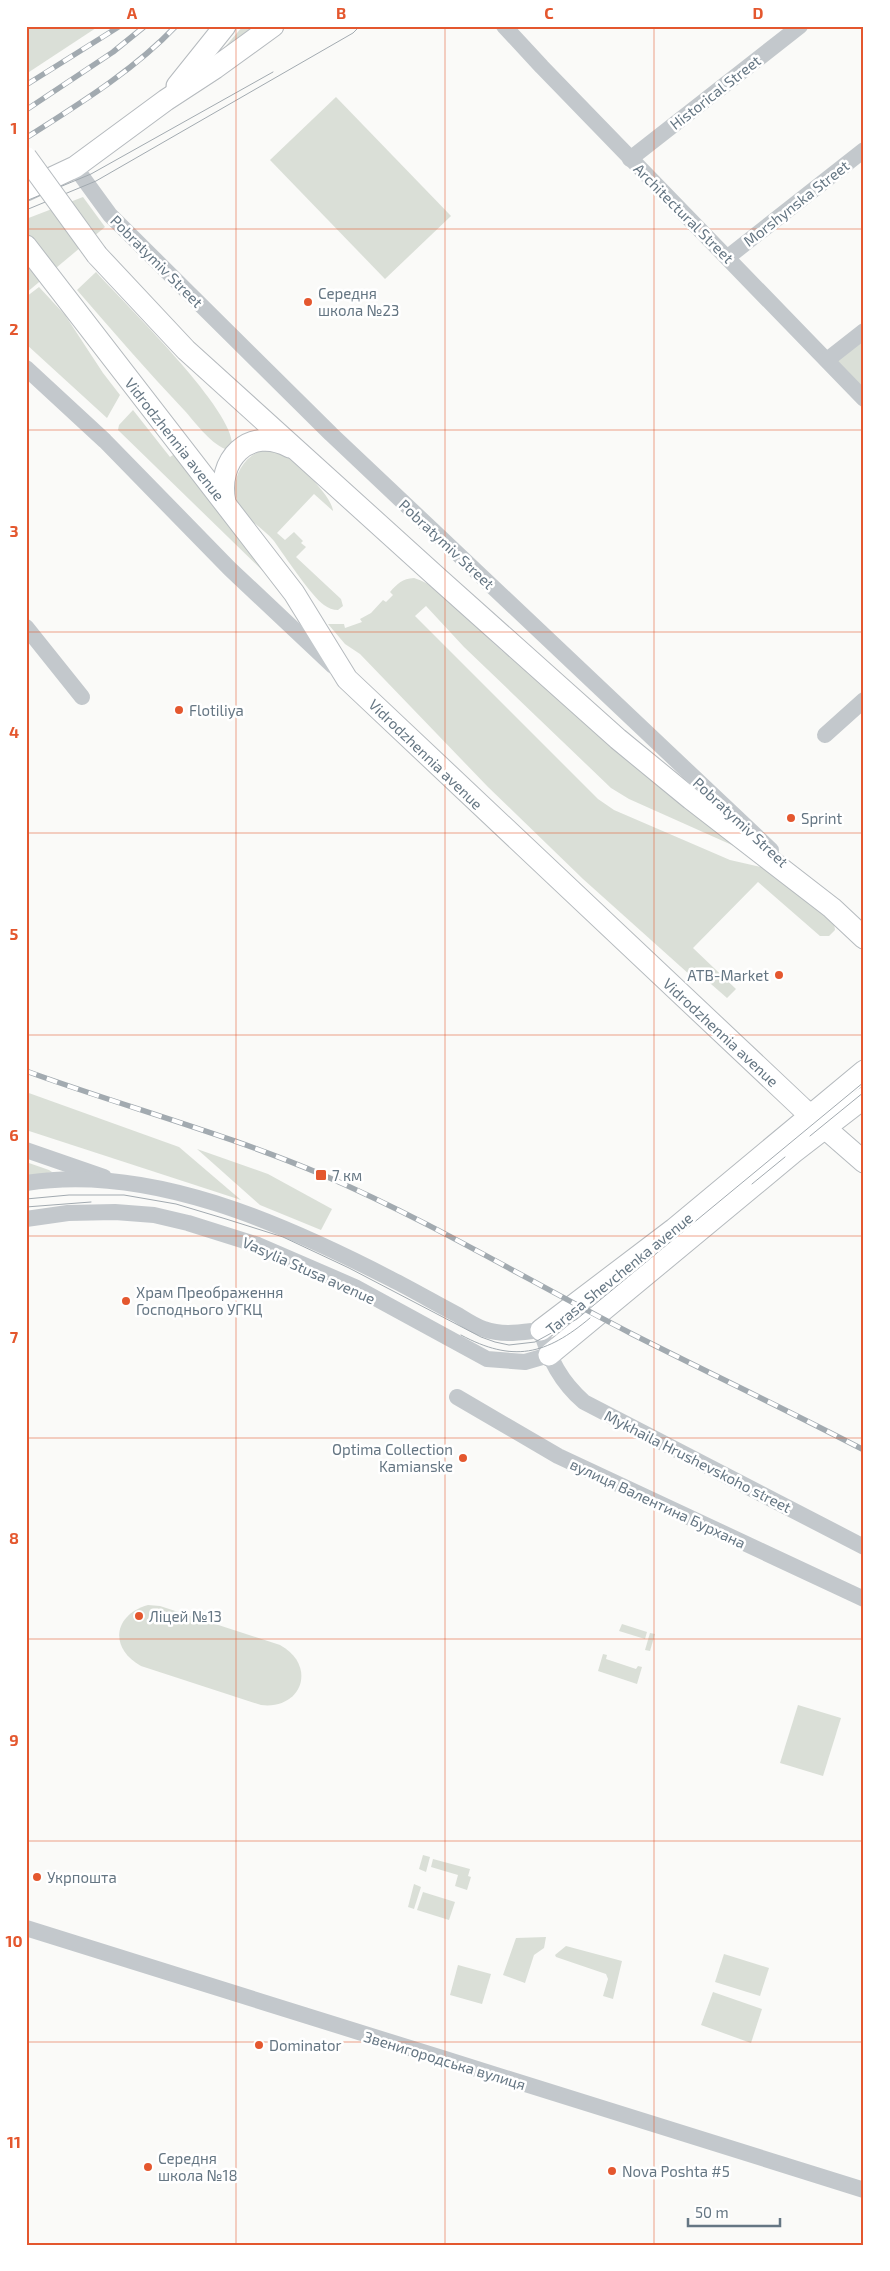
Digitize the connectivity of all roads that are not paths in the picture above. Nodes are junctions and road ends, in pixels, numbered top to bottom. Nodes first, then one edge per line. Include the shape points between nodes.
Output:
1 (225, 26) edge
2 (273, 26) edge
3 (504, 26) edge
4 (800, 26) edge
5 (166, 100) junction
6 (864, 150) edge
7 (26, 157) edge
8 (630, 159) junction
9 (75, 167) junction
10 (26, 190) edge
11 (26, 246) edge
12 (728, 257) junction
13 (864, 331) edge
14 (826, 360) junction
15 (26, 368) edge
16 (864, 399) edge
17 (294, 450) junction
18 (225, 502) junction
19 (26, 627) edge
20 (347, 679) junction
21 (82, 697) dead end
22 (864, 700) edge
23 (825, 735) dead end
24 (832, 908) junction
25 (864, 938) edge
26 (864, 1071) edge
27 (864, 1098) edge
28 (818, 1122) junction
29 (26, 1150) edge
30 (864, 1162) edge
31 (26, 1183) edge
32 (123, 1183) junction
33 (26, 1219) edge
34 (541, 1330) junction
35 (549, 1355) junction
36 (456, 1397) dead end
37 (864, 1547) edge
38 (864, 1599) edge
39 (26, 1928) edge
40 (864, 2190) edge

1 - 5 main road
2 - 5 main road
3 - 8 street, Architectural Street
4 - 8 street, Historical Street
5 - 9 main road
6 - 12 street, Morshynska Street
7 - 17 main road, bridge via 97,255 186,350
8 - 12 street, Architectural Street
9 - 10 main road
9 - 24 street, Pobratymiv Street via 110,215 331,434
11 - 18 main road, Vidrodzhennia avenue
12 - 14 street, Architectural Street
13 - 14 street
14 - 16 street, Architectural Street
15 - 20 street via 105,441 230,569
17 - 18 main road via 281,442 267,440 253,442 240,449 224,473 222,488
17 - 24 main road via 618,739
18 - 20 main road, Vidrodzhennia avenue via 294,593
19 - 21 street
20 - 28 main road, Vidrodzhennia avenue
22 - 23 street
24 - 25 main road
26 - 28 main road, Tarasa Shevchenka avenue
27 - 28 main road, Tarasa Shevchenka avenue
28 - 30 main road, Vidrodzhennia avenue
28 - 34 main road, Tarasa Shevchenka avenue
28 - 35 main road, Tarasa Shevchenka avenue
29 - 32 street
31 - 32 street, Vasylia Stusa avenue via 65,1180
32 - 34 street, Vasylia Stusa avenue via 179,1191 301,1235 485,1329 510,1334
33 - 35 street, Vasylia Stusa avenue via 68,1213 115,1212 154,1215 188,1223 258,1245 354,1287 487,1359 525,1362
34 - 35 street, Tarasa Shevchenka avenue
35 - 37 street, Mykhaila Hrushevskoho street via 557,1373 584,1402
36 - 38 street, вулиця Валентина Бурхана via 558,1456
39 - 40 street, Звенигородська вулиця

